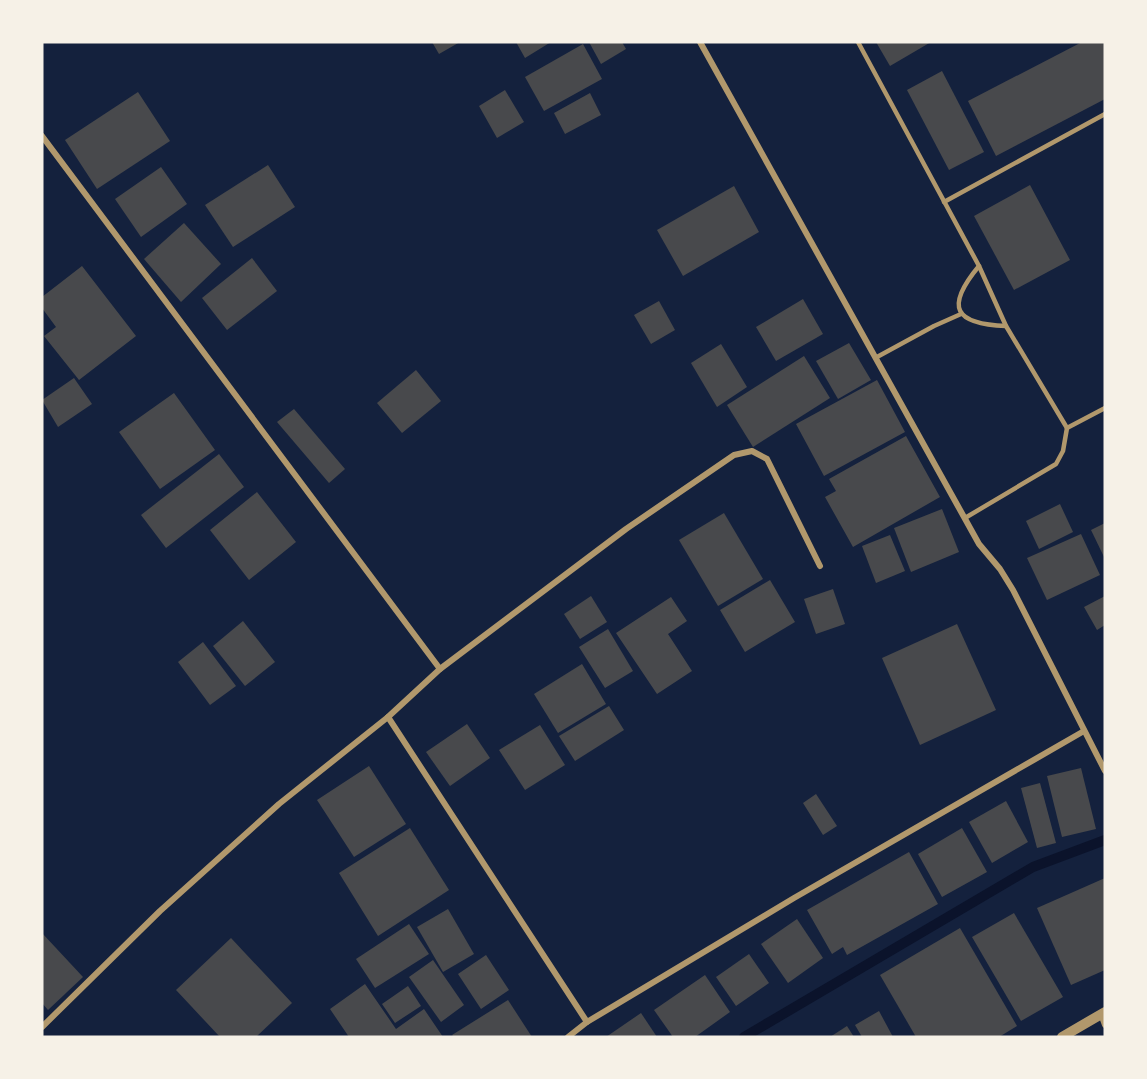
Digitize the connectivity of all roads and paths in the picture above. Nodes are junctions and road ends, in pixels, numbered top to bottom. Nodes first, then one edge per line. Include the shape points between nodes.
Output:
1 (700, 42) edge
2 (858, 42) edge
3 (1105, 114) edge
4 (42, 136) edge
5 (944, 202) junction
6 (979, 266) junction
7 (961, 314) junction
8 (1006, 326) junction
9 (877, 357) junction
10 (1105, 408) edge
11 (1067, 428) junction
12 (965, 518) junction
13 (820, 566) dead end
14 (440, 669) junction
15 (388, 717) junction
16 (1084, 732) junction
17 (1105, 771) edge
18 (1103, 1013) edge
19 (587, 1022) junction
20 (1105, 1025) edge
21 (42, 1027) edge
22 (568, 1037) edge
23 (1062, 1037) edge

1 - 9 street
2 - 5 lane
3 - 5 lane
4 - 14 street
5 - 6 lane
6 - 7 lane via 964,284 959,302
6 - 8 lane
7 - 8 lane via 968,321
7 - 9 lane
8 - 11 lane
9 - 12 street
10 - 11 lane
11 - 12 lane via 1056,464
12 - 16 street via 1013,590
13 - 14 street via 767,459 752,452 734,455 626,529
14 - 15 street
15 - 19 street
15 - 21 street via 270,812 160,911
16 - 17 street
16 - 19 street
18 - 20 street
18 - 23 street
19 - 22 street

